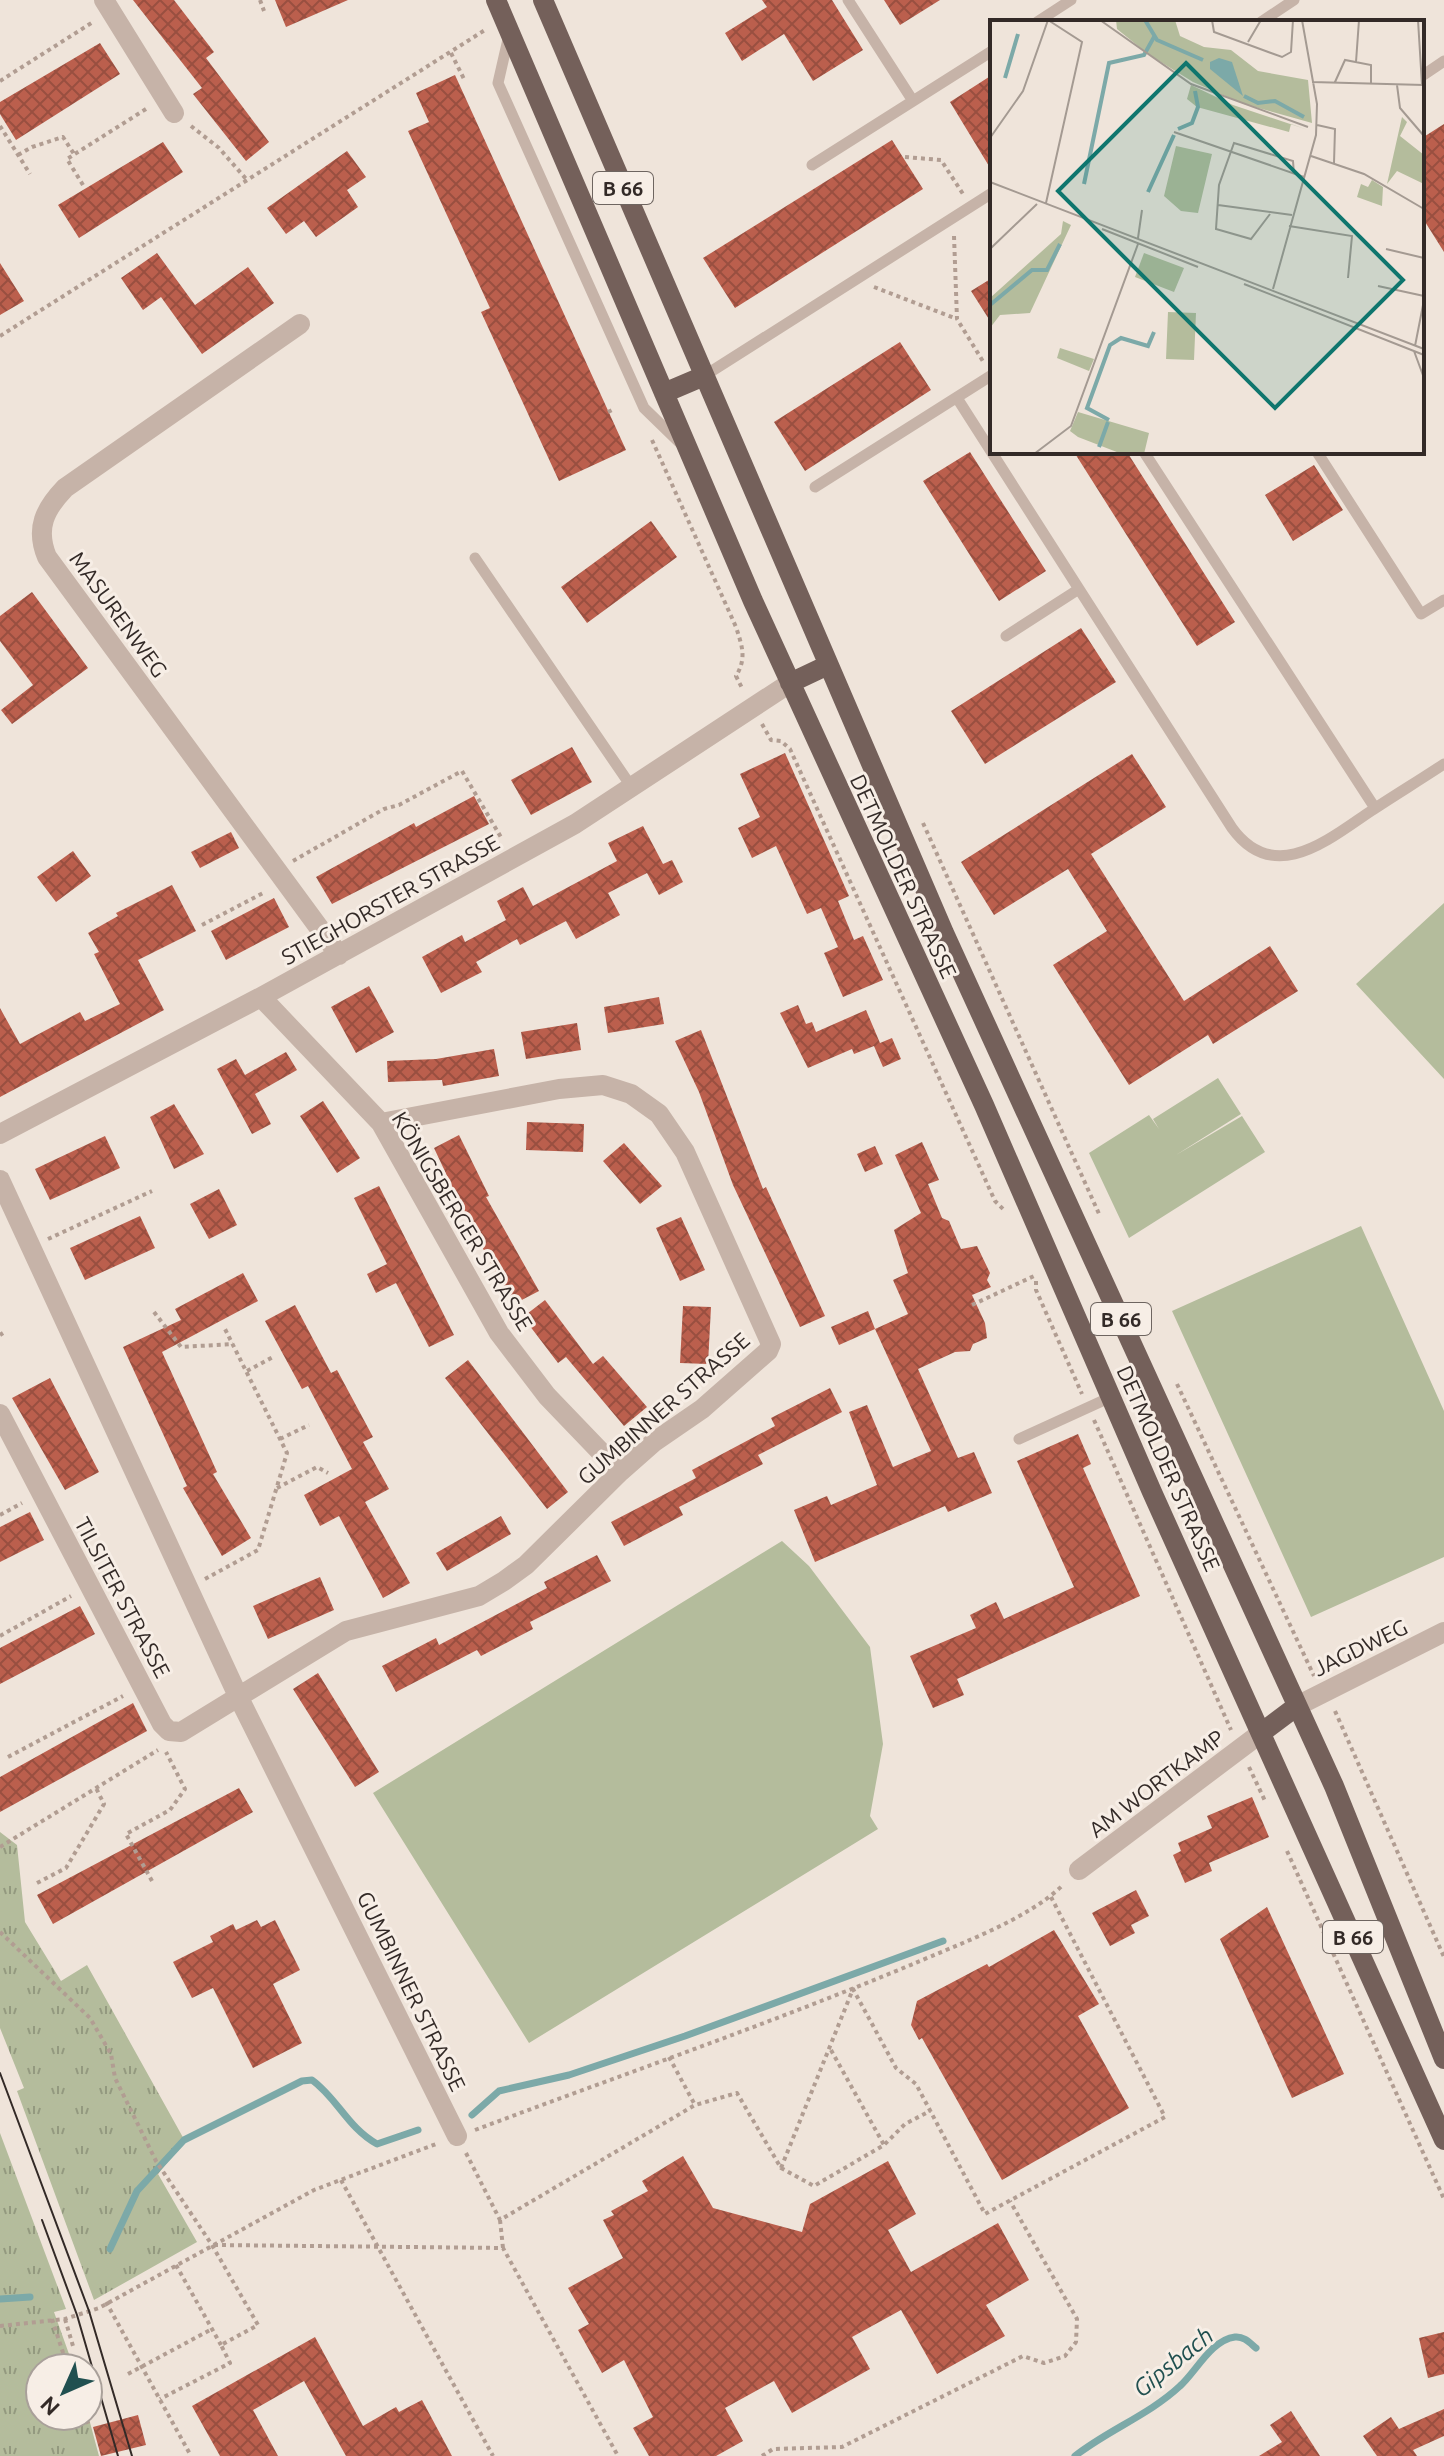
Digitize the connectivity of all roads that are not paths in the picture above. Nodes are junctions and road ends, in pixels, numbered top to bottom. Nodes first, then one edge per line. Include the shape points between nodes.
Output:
1 (496, 0) edge
2 (543, 0) edge
3 (848, 0) edge
4 (1071, 0) edge
5 (1294, 0) edge
6 (1278, 5) edge
7 (108, 6) edge
8 (1040, 20) edge
9 (1263, 20) edge
10 (510, 32) junction
11 (990, 52) edge
12 (1444, 61) edge
13 (1424, 75) edge
14 (913, 101) junction
15 (169, 105) road end
16 (812, 165) dead end
17 (990, 194) edge
18 (300, 324) dead end
19 (704, 376) junction
20 (990, 376) edge
21 (664, 393) junction
22 (957, 398) junction
23 (990, 450) edge
24 (689, 451) junction
25 (993, 454) edge
26 (1145, 454) edge
27 (1318, 454) edge
28 (815, 487) dead end
29 (475, 558) dead end
30 (1079, 589) junction
31 (1444, 600) edge
32 (1006, 636) dead end
33 (828, 665) junction
34 (790, 683) junction
35 (1444, 764) edge
36 (633, 789) junction
37 (1375, 808) junction
38 (339, 955) junction
39 (261, 997) junction
40 (381, 1123) junction
41 (0, 1134) edge
42 (0, 1180) edge
43 (8, 1220) edge
44 (1111, 1397) junction
45 (0, 1414) edge
46 (1019, 1439) dead end
47 (620, 1472) junction
48 (1444, 1632) edge
49 (238, 1696) junction
50 (1297, 1706) junction
51 (1261, 1733) junction
52 (1079, 1870) road end
53 (1444, 2059) edge
54 (457, 2136) road end
55 (1444, 2140) edge

1 - 10 main road, DETMOLDER STRASSE / B 66
2 - 19 main road, DETMOLDER STRASSE / B 66
3 - 14 lane
4 - 8 lane
5 - 6 lane
6 - 9 lane
7 - 15 street
10 - 21 main road, DETMOLDER STRASSE / B 66
10 - 24 lane via 498,83 644,408
11 - 14 lane
12 - 13 lane
14 - 16 lane
17 - 19 lane
18 - 38 street, MASURENWEG via 65,488 49,504 41,541 47,557
19 - 21 main road
19 - 33 main road, DETMOLDER STRASSE / B 66
20 - 22 lane
21 - 24 main road, DETMOLDER STRASSE / B 66
22 - 23 lane
22 - 28 lane
24 - 34 main road, DETMOLDER STRASSE / B 66
25 - 30 lane
26 - 37 lane
27 - 31 lane via 1421,614
29 - 36 lane
30 - 32 lane
30 - 37 lane via 1232,828 1251,848 1287,856 1311,850
33 - 34 main road
33 - 50 main road, DETMOLDER STRASSE / B 66 via 944,933
34 - 36 street, STIEGHORSTER STRASSE
34 - 44 main road, DETMOLDER STRASSE / B 66
35 - 37 lane
36 - 38 street, STIEGHORSTER STRASSE
38 - 39 street, STIEGHORSTER STRASSE
39 - 40 street, KÖNIGSBERGER STRASSE
39 - 41 street, STIEGHORSTER STRASSE
40 - 47 street, KÖNIGSBERGER STRASSE via 499,1333 547,1396
40 - 47 street, GUMBINNER STRASSE via 603,1085 631,1094 659,1114 685,1152 771,1344 702,1409
42 - 43 street, GUMBINNER STRASSE
43 - 49 street, GUMBINNER STRASSE via 32,1247
44 - 46 lane
44 - 51 main road, DETMOLDER STRASSE / B 66
45 - 49 street, TILSITER STRASSE via 169,1731 181,1732
47 - 49 street, GUMBINNER STRASSE via 526,1565 479,1596 346,1631
48 - 50 street, JAGDWEG
49 - 54 street, GUMBINNER STRASSE
50 - 51 main road
50 - 53 main road, DETMOLDER STRASSE / B 66
51 - 52 street, AM WORTKAMP
51 - 55 main road, DETMOLDER STRASSE / B 66

